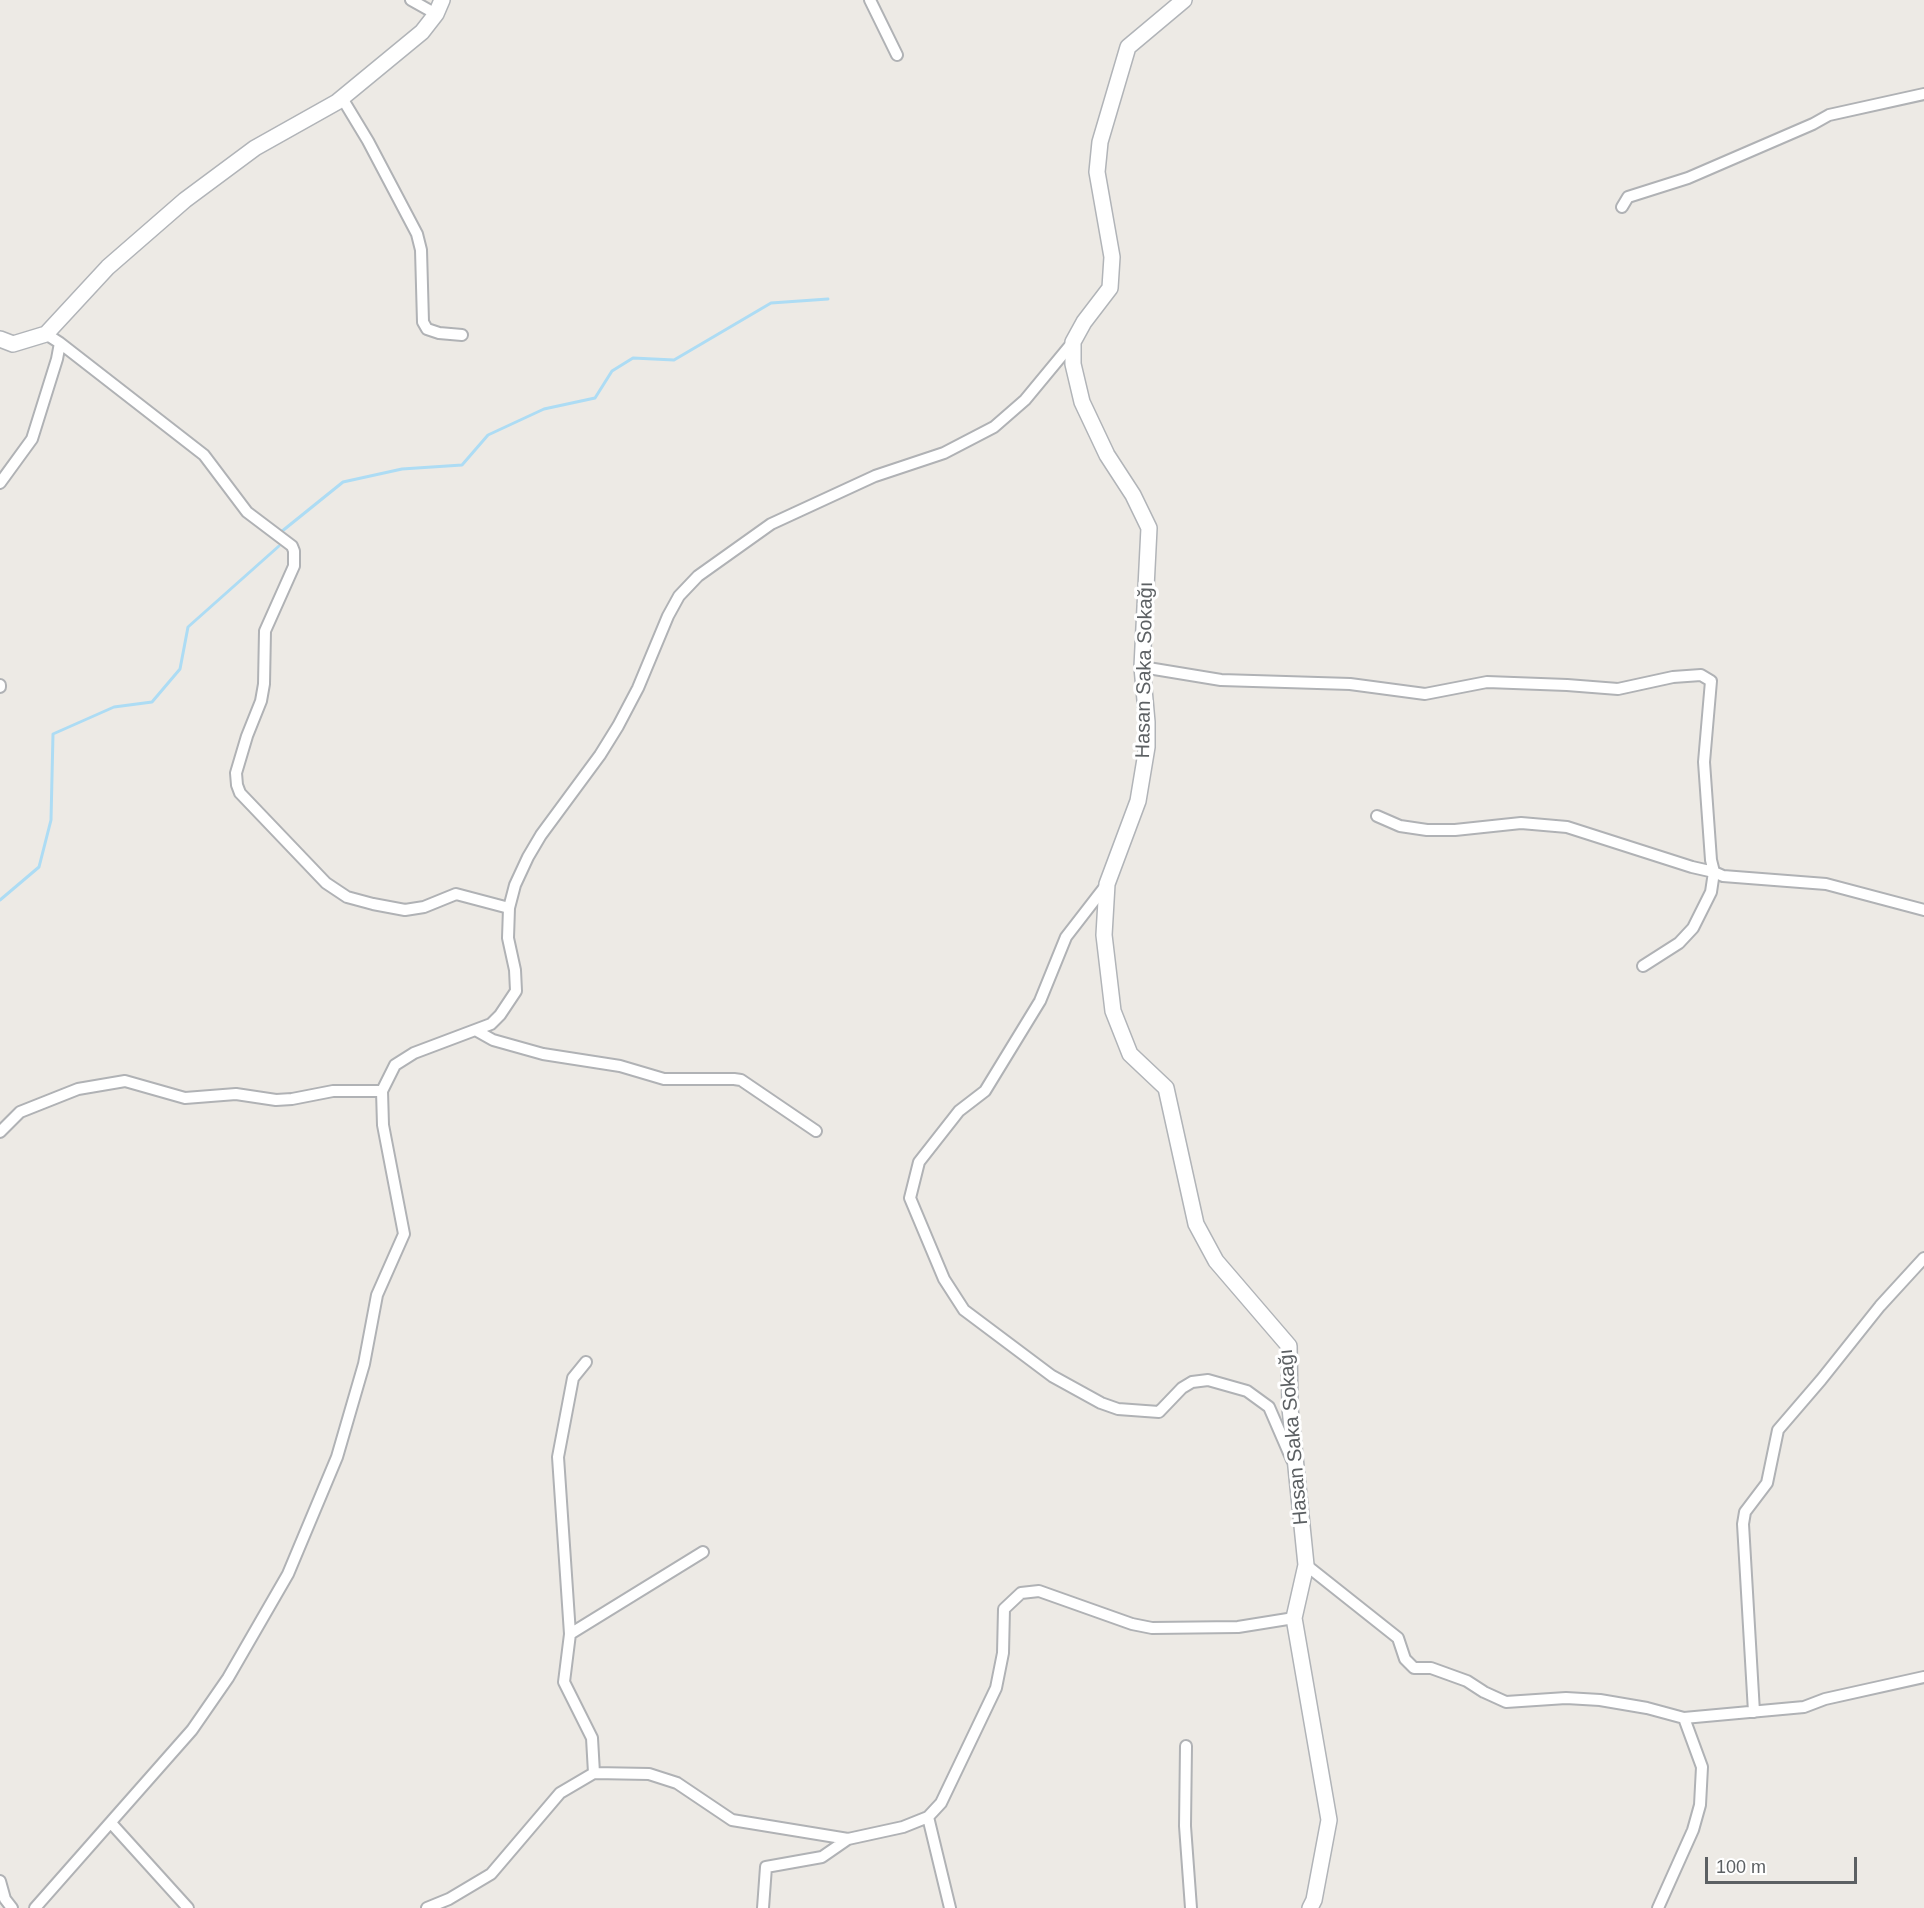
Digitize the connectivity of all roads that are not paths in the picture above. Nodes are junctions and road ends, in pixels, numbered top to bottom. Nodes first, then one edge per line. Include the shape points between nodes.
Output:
1 (870, 0) edge
2 (1184, 0) edge
3 (414, 1) edge
4 (439, 7) edge
5 (897, 55) dead end
6 (1924, 94) edge
7 (342, 98) junction
8 (1622, 207) dead end
9 (46, 334) junction
10 (462, 335) dead end
11 (0, 339) edge
12 (1073, 342) junction
13 (60, 343) junction
14 (0, 483) edge
15 (1142, 667) junction
16 (1377, 816) dead end
17 (1714, 872) junction
18 (1107, 884) junction
19 (509, 908) junction
20 (1924, 910) edge
21 (1643, 966) dead end
22 (477, 1030) junction
23 (382, 1091) junction
24 (816, 1131) dead end
25 (0, 1132) edge
26 (1924, 1258) edge
27 (586, 1362) dead end
28 (1297, 1472) junction
29 (703, 1552) dead end
30 (1306, 1566) junction
31 (1294, 1618) junction
32 (570, 1634) junction
33 (1924, 1677) edge
34 (1754, 1712) junction
35 (1684, 1718) junction
36 (1186, 1746) dead end
37 (594, 1773) junction
38 (928, 1817) junction
39 (111, 1823) junction
40 (848, 1839) junction
41 (0, 1881) edge
42 (12, 1908) edge
43 (35, 1908) edge
44 (188, 1908) edge
45 (427, 1908) edge
46 (763, 1908) edge
47 (950, 1908) edge
48 (1191, 1908) edge
49 (1310, 1908) edge
50 (1658, 1908) edge

1 - 5 street
2 - 12 street via 1128,48 1100,142 1097,172 1112,257 1110,288
3 - 4 street
4 - 7 street via 422,32
6 - 8 street via 1829,115 1689,178 1628,197
7 - 9 street via 255,148 185,200 108,267
7 - 10 street via 417,234 423,322 439,333
9 - 11 street via 13,344
9 - 13 street
12 - 15 street, Hasan Saka Sokağı via 1073,364 1082,402 1149,528
12 - 19 street via 1025,400 994,427 944,453 875,476 786,516 688,585 668,616 618,726 528,857
13 - 14 street via 32,439
13 - 19 street via 204,456 247,512 294,550 294,566 265,631 264,684 236,773 240,793 326,883 347,897 405,909 424,907 456,894
15 - 17 street via 1221,680 1350,684 1425,694 1487,682 1618,689 1701,675 1711,681 1704,762
15 - 18 street, Hasan Saka Sokağı via 1147,747 1138,801
16 - 17 street via 1400,826 1427,830 1521,823 1567,827
17 - 20 street via 1723,876 1826,884
17 - 21 street via 1710,892 1693,928 1679,943
18 - 28 street, Hasan Saka Sokağı via 1104,935 1113,1011 1130,1054 1166,1088 1196,1224 1216,1260 1289,1346
18 - 28 street via 1066,937 1040,1001 985,1091 959,1111 919,1162 910,1198 944,1279 964,1310 1052,1376 1101,1404 1118,1409 1159,1412 1192,1382 1208,1380 1247,1391 1269,1407
19 - 22 street via 508,938 516,969 516,991 500,1015
22 - 23 street via 414,1053 395,1065
22 - 24 street via 493,1040 543,1054 620,1066 664,1079 741,1080
23 - 25 street via 333,1091 276,1100 236,1094 185,1098 125,1081 78,1089 20,1113
23 - 39 street via 383,1125 404,1234 377,1295 364,1364 338,1457 288,1574 228,1678 192,1730
26 - 34 street via 1778,1430 1767,1483 1744,1512
27 - 32 street via 573,1377 558,1457
28 - 30 street, Hasan Saka Sokağı
29 - 32 street
30 - 31 street, Hasan Saka Sokağı
30 - 35 street via 1398,1638 1405,1659 1414,1668 1431,1668 1467,1681 1506,1702 1600,1700
31 - 38 street via 1238,1627 1152,1628 1039,1591 1021,1593 1004,1609 1003,1653 996,1688 941,1803
31 - 49 street, Hasan Saka Sokağı via 1329,1820
32 - 37 street via 564,1682 592,1738
33 - 34 street via 1804,1707
34 - 35 street
35 - 50 street via 1702,1767 1700,1805
36 - 48 street via 1185,1826
37 - 40 street via 649,1774 676,1783 732,1820
37 - 45 street via 560,1793 491,1874
38 - 40 street via 903,1827
38 - 47 street
39 - 43 street
39 - 44 street
40 - 46 street via 822,1857 766,1868
41 - 42 street

